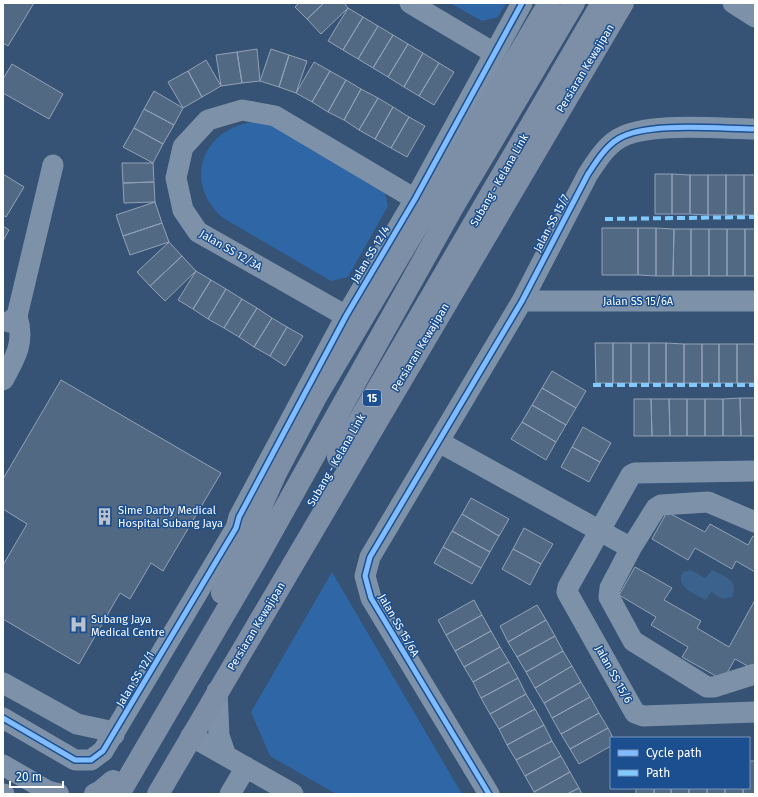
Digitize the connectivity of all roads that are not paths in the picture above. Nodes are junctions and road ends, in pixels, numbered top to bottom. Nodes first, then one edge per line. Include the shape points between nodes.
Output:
1 (410, 3) edge
2 (522, 3) edge
3 (549, 3) edge
4 (558, 3) edge
5 (574, 3) edge
6 (602, 3) edge
7 (623, 3) edge
8 (733, 3) edge
9 (755, 17) edge
10 (494, 53) junction
11 (755, 129) edge
12 (53, 165) dead end
13 (415, 199) junction
14 (364, 286) junction
15 (389, 299) junction
16 (522, 301) junction
17 (755, 301) edge
18 (8, 315) edge
19 (346, 316) junction
20 (3, 350) edge
21 (3, 380) edge
22 (439, 442) junction
23 (755, 471) edge
24 (239, 517) joint
25 (755, 522) edge
26 (600, 531) junction
27 (631, 548) junction
28 (242, 649) junction
29 (755, 674) edge
30 (3, 683) edge
31 (217, 691) junction
32 (3, 707) edge
33 (755, 712) edge
34 (3, 718) edge
35 (156, 729) junction
36 (109, 732) junction
37 (191, 736) junction
38 (226, 756) junction
39 (3, 765) edge
40 (246, 767) junction
41 (113, 790) edge
42 (53, 793) edge
43 (95, 794) edge
44 (142, 794) edge
45 (149, 794) edge
46 (158, 794) edge
47 (230, 794) edge
48 (292, 794) edge
49 (488, 794) edge

1 - 10 street
2 - 10 street, Jalan SS 12/4
3 - 35 main road via 316,397 276,472 218,602 181,668
4 - 15 main road
5 - 35 main road, Subang - Kelana Link / 15 via 453,207 256,560
6 - 44 main road, Subang - Kelana Link / 15
7 - 28 main road, Persiaran Kewajipan
8 - 9 street
10 - 13 street, Jalan SS 12/4
11 - 16 street, Jalan SS 15/7 via 660,128 618,139 601,155 588,174
12 - 18 street
13 - 14 street, Jalan SS 12/4
13 - 19 street, Jalan SS 12/3A via 275,116 242,110 208,120 183,147 176,178 183,210 198,232
14 - 15 street
14 - 19 street, Jalan SS 12/4
15 - 41 main road
16 - 17 street, Jalan SS 15/6A
16 - 22 street, Jalan SS 15/7
18 - 20 street via 10,332
18 - 21 street via 21,332 19,346
19 - 24 street, Jalan SS 12/4
22 - 26 street
22 - 49 street, Jalan SS 15/6A via 370,558 365,576 371,598
23 - 26 street, Jalan SS 15/6 via 635,473
24 - 36 street, Jalan SS 12/1 via 236,528
25 - 27 street via 708,502 661,505 656,508
26 - 27 street
26 - 33 street, Jalan SS 15/6 via 567,592 636,713 642,716
27 - 29 street via 610,588 609,597 633,641 706,687 714,687
28 - 31 main road, Persiaran Kewajipan
28 - 45 main road via 217,677
30 - 36 street via 77,724
31 - 37 main road, Persiaran Kewajipan
31 - 38 street via 219,736
32 - 36 street, Jalan SS 12/1 via 74,748 84,750 93,746
34 - 36 street, Jalan SS 12/1 via 75,760 91,760 103,751
35 - 41 main road, 15
37 - 38 street
37 - 46 main road, Persiaran Kewajipan
38 - 40 street
39 - 42 street
40 - 47 street
40 - 48 street
41 - 43 main road

